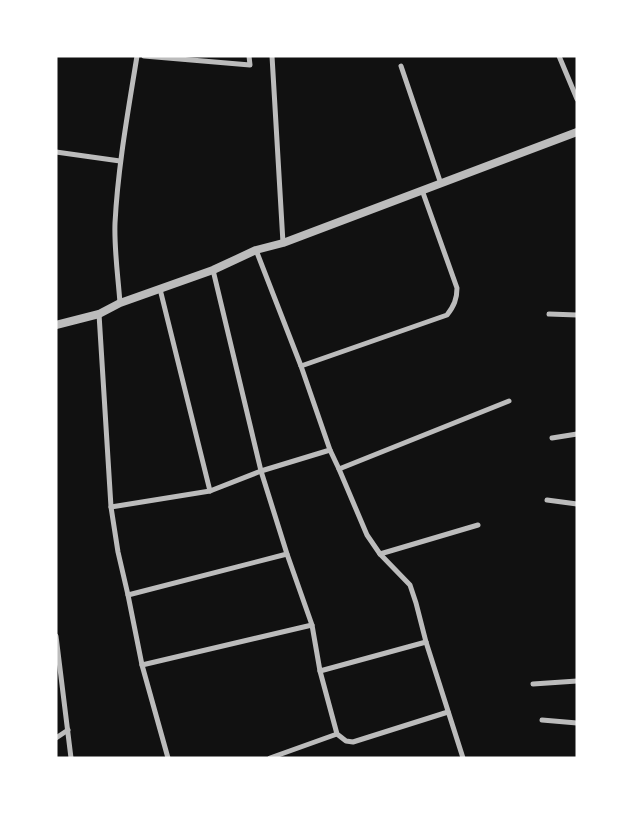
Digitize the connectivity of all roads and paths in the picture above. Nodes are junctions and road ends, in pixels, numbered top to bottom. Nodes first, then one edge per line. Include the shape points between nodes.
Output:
1 (137, 56) edge
2 (144, 56) edge
3 (249, 56) edge
4 (272, 56) edge
5 (559, 56) edge
6 (400, 66) dead end
7 (577, 100) edge
8 (577, 132) edge
9 (56, 152) edge
10 (120, 161) junction
11 (441, 184) junction
12 (422, 190) junction
13 (283, 243) junction
14 (256, 250) junction
15 (213, 270) junction
16 (160, 289) junction
17 (120, 303) junction
18 (99, 314) junction
19 (549, 314) dead end
20 (577, 315) edge
21 (56, 325) edge
22 (301, 366) junction
23 (509, 401) dead end
24 (577, 434) edge
25 (552, 438) dead end
26 (330, 450) junction
27 (340, 469) junction
28 (261, 471) junction
29 (210, 491) junction
30 (548, 500) dead end
31 (577, 504) edge
32 (111, 507) junction
33 (478, 525) dead end
34 (287, 554) junction
35 (380, 554) junction
36 (128, 595) junction
37 (312, 625) junction
38 (56, 636) edge
39 (426, 642) junction
40 (142, 666) junction
41 (320, 671) junction
42 (577, 681) edge
43 (533, 684) dead end
44 (448, 712) junction
45 (542, 720) dead end
46 (577, 723) edge
47 (68, 730) junction
48 (337, 734) junction
49 (56, 738) edge
50 (283, 756) edge
51 (71, 758) edge
52 (168, 758) edge
53 (270, 758) edge
54 (463, 758) edge

1 - 10 street
2 - 3 street via 250,65
4 - 13 street
5 - 7 street
6 - 11 street
8 - 11 street
9 - 10 street
10 - 17 street via 115,224
11 - 12 street
12 - 13 street
12 - 22 street via 457,288 453,308 447,315
13 - 14 street
14 - 15 street
14 - 22 street
15 - 16 street
15 - 28 street
16 - 17 street
16 - 29 street
17 - 18 street
18 - 21 street
18 - 32 street
19 - 20 street
22 - 26 street
23 - 27 street
24 - 25 street
26 - 27 street
26 - 28 street
27 - 35 street via 367,535
28 - 29 street
28 - 34 street
29 - 32 street
30 - 31 street
32 - 36 street
33 - 35 street
34 - 36 street
34 - 37 street
35 - 39 street via 410,586
36 - 40 street
37 - 40 street
37 - 41 street
38 - 47 street
39 - 41 street
39 - 44 street
40 - 52 street
41 - 48 street
42 - 43 street
44 - 48 street via 353,742
44 - 54 street
45 - 46 street
47 - 49 street
47 - 51 street
48 - 50 street
50 - 53 street

